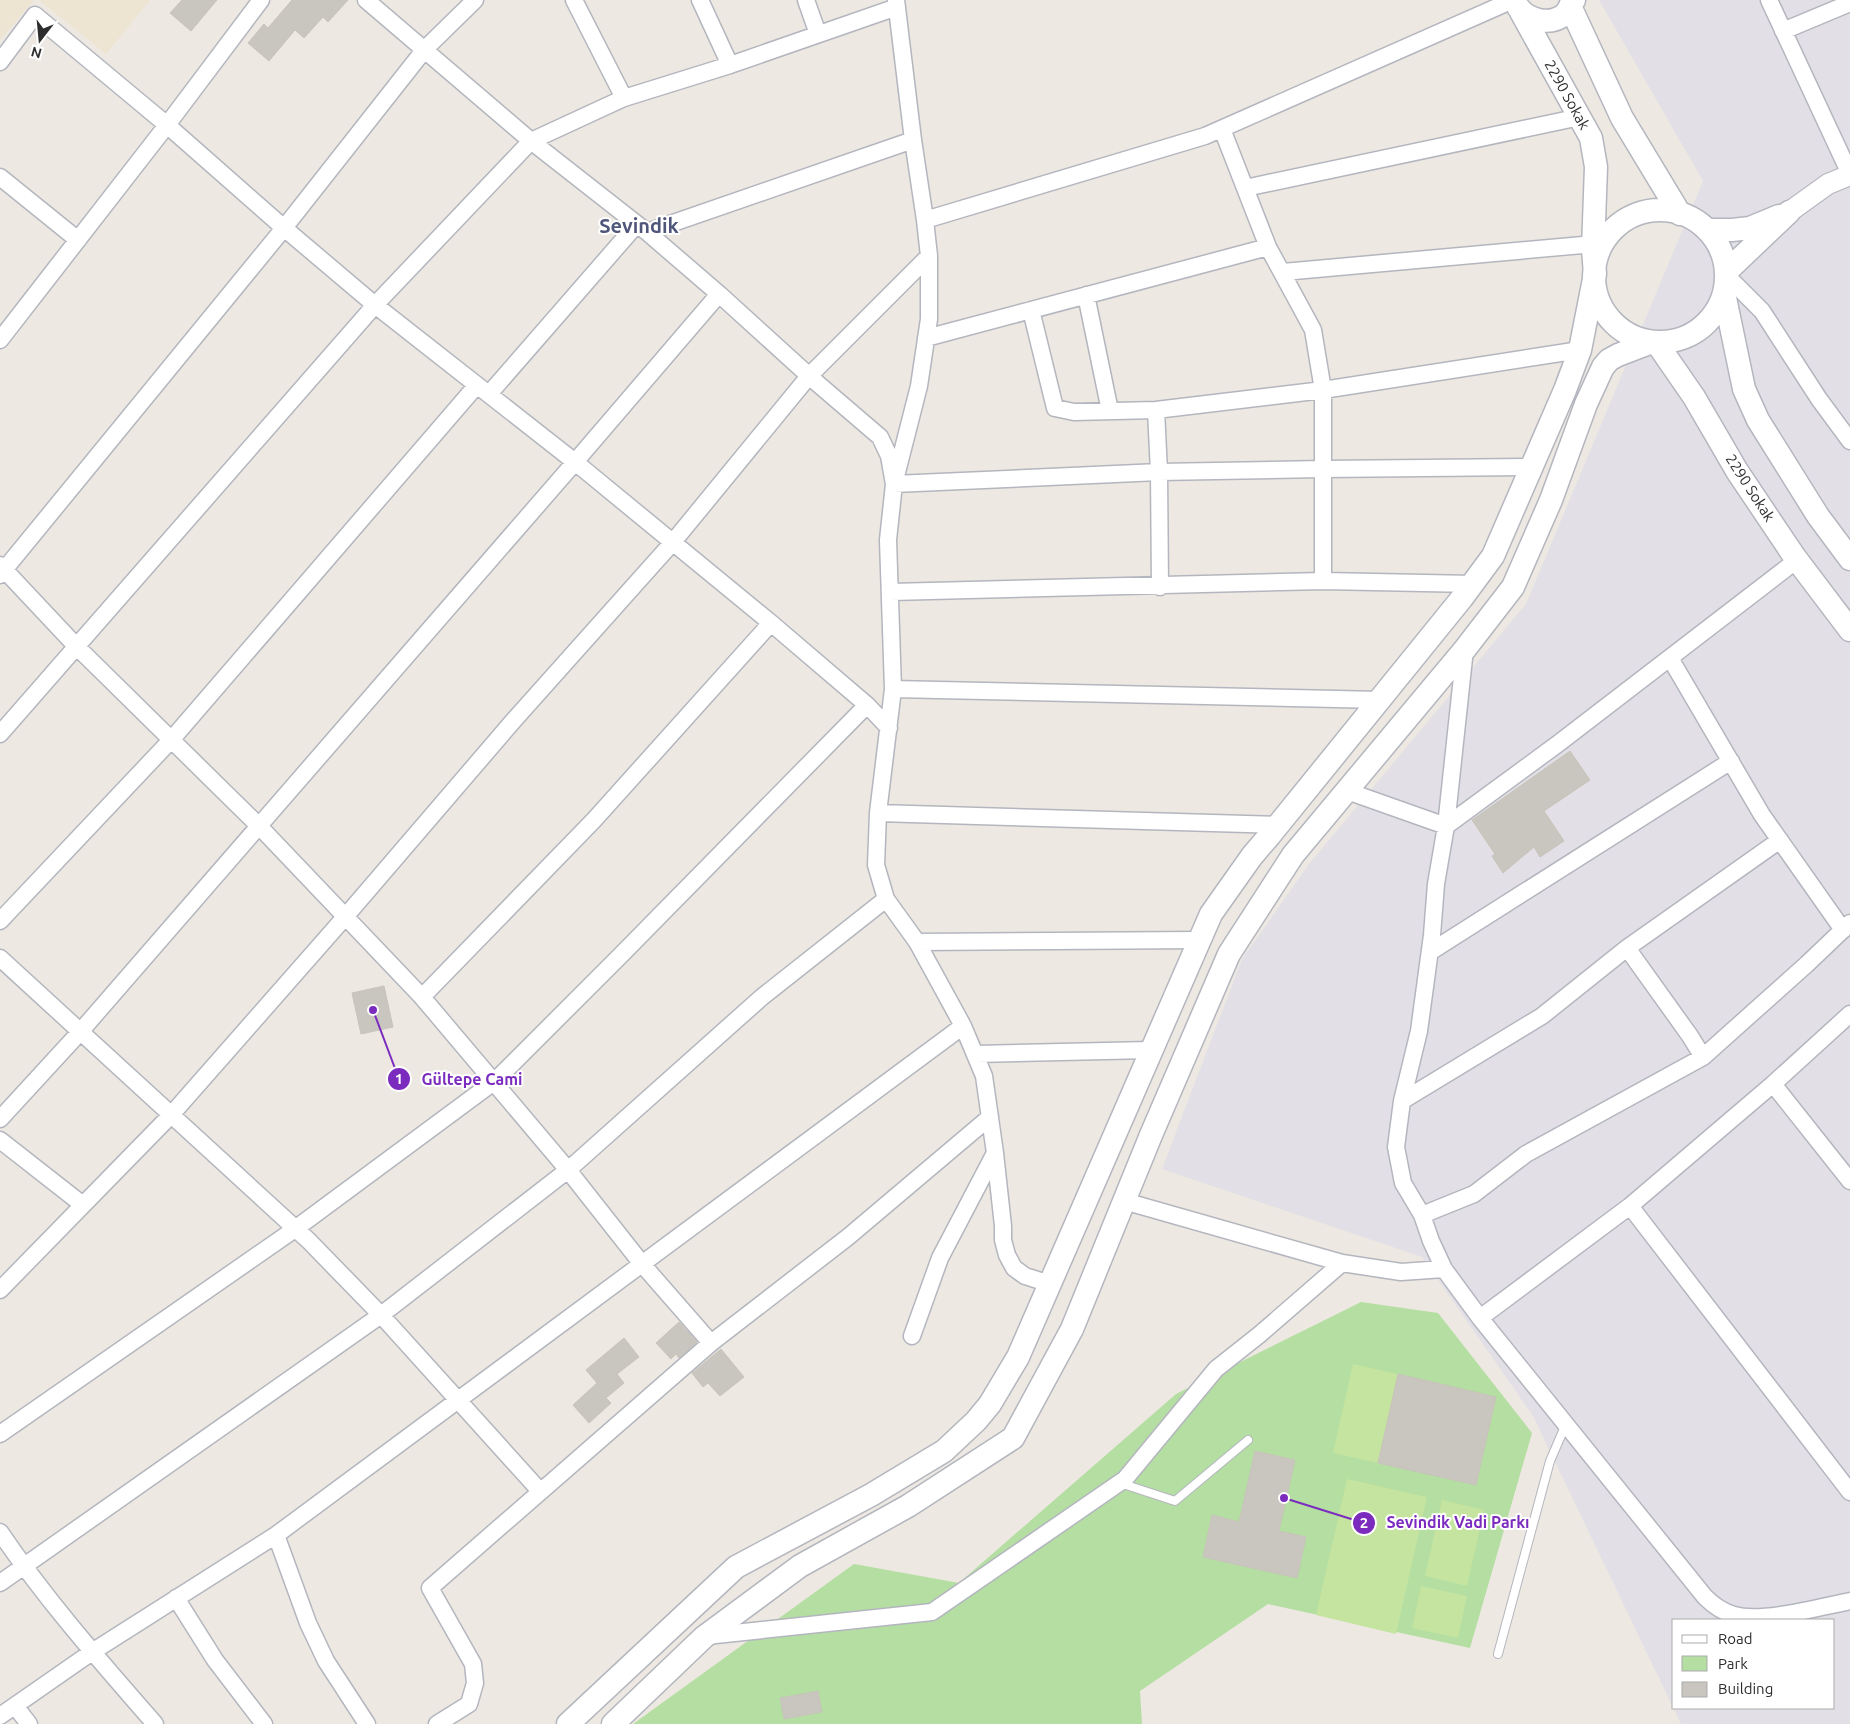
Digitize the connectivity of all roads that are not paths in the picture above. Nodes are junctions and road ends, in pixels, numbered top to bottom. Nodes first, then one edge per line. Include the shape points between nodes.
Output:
1 (261, 0) edge
2 (366, 0) edge
3 (475, 0) edge
4 (574, 0) edge
5 (700, 0) edge
6 (806, 0) edge
7 (1769, 0) edge
8 (896, 3) edge
9 (1572, 3) edge
10 (1850, 3) edge
11 (1516, 4) edge
12 (1783, 31) junction
13 (818, 34) junction
14 (424, 48) junction
15 (0, 62) edge
16 (730, 65) junction
17 (624, 98) junction
18 (1580, 117) junction
19 (168, 125) junction
20 (1222, 129) junction
21 (913, 140) junction
22 (532, 141) junction
23 (1850, 174) edge
24 (0, 177) edge
25 (1245, 188) junction
26 (1789, 212) junction
27 (1680, 214) junction
28 (925, 220) junction
29 (284, 228) junction
30 (642, 228) junction
31 (1707, 230) junction
32 (78, 240) junction
33 (1594, 244) junction
34 (1268, 247) junction
35 (929, 256) junction
36 (1283, 272) junction
37 (1595, 274) junction
38 (1726, 280) junction
39 (719, 294) junction
40 (1086, 296) junction
41 (376, 305) junction
42 (1031, 310) junction
43 (926, 338) junction
44 (0, 340) edge
45 (1654, 342) junction
46 (1580, 350) junction
47 (809, 376) junction
48 (483, 389) junction
49 (1323, 390) junction
50 (1156, 410) junction
51 (1110, 411) junction
52 (1849, 438) edge
53 (575, 462) junction
54 (1532, 467) junction
55 (1324, 469) junction
56 (1160, 472) junction
57 (894, 484) junction
58 (673, 542) junction
59 (1850, 559) edge
60 (1797, 560) junction
61 (2, 570) edge
62 (1323, 581) junction
63 (1474, 584) junction
64 (1160, 587) junction
65 (891, 592) junction
66 (771, 623) junction
67 (1850, 630) edge
68 (77, 646) junction
69 (1465, 649) junction
70 (1670, 658) junction
71 (893, 690) junction
72 (1380, 700) junction
73 (867, 705) junction
74 (888, 728) junction
75 (0, 734) edge
76 (172, 739) junction
77 (1731, 762) junction
78 (1346, 791) junction
79 (878, 813) junction
80 (1278, 825) junction
81 (259, 826) junction
82 (1446, 826) junction
83 (1780, 840) junction
84 (886, 899) junction
85 (344, 918) junction
86 (0, 921) edge
87 (1846, 926) edge
88 (1199, 940) junction
89 (917, 942) junction
90 (1627, 948) junction
91 (1430, 952) junction
92 (0, 958) edge
93 (422, 997) junction
94 (1850, 1014) edge
95 (963, 1026) junction
96 (80, 1032) junction
97 (1150, 1050) junction
98 (976, 1054) junction
99 (1703, 1057) junction
100 (495, 1081) junction
101 (1773, 1084) junction
102 (1402, 1101) junction
103 (171, 1115) junction
104 (990, 1117) junction
105 (0, 1119) edge
106 (0, 1140) edge
107 (995, 1153) junction
108 (568, 1170) junction
109 (1850, 1181) edge
110 (1124, 1201) junction
111 (83, 1205) junction
112 (1630, 1206) junction
113 (1422, 1215) junction
114 (295, 1229) junction
115 (1342, 1263) junction
116 (642, 1264) junction
117 (1444, 1269) junction
118 (1050, 1284) junction
119 (0, 1290) edge
120 (381, 1315) junction
121 (1480, 1318) junction
122 (912, 1336) dead end
123 (711, 1343) junction
124 (459, 1401) junction
125 (1566, 1424) junction
126 (0, 1434) edge
127 (1248, 1440) dead end
128 (1119, 1482) junction
129 (540, 1491) junction
130 (1850, 1492) edge
131 (0, 1532) edge
132 (276, 1535) junction
133 (24, 1566) junction
134 (0, 1583) edge
135 (176, 1598) junction
136 (1850, 1601) edge
137 (704, 1636) junction
138 (92, 1652) junction
139 (1498, 1654) dead end
140 (16, 1706) junction
141 (0, 1716) edge
142 (29, 1724) edge
143 (155, 1724) edge
144 (264, 1724) edge
145 (367, 1724) edge
146 (438, 1724) edge
147 (568, 1724) edge
148 (613, 1724) edge

1 - 19 street
2 - 14 street
3 - 14 street
4 - 17 street
5 - 16 street
6 - 13 street
7 - 12 street
8 - 13 street
8 - 21 street
9 - 11 main road via 1566,12 1552,20 1535,20
9 - 27 main road via 1622,118
10 - 12 street
11 - 18 main road, 2290 Sokak
11 - 20 street
12 - 23 street
13 - 16 street
14 - 22 street
14 - 29 street
15 - 19 street via 35,15
16 - 17 street
17 - 22 street
18 - 25 street
18 - 33 main road, 2290 Sokak via 1591,138 1596,168
19 - 29 street
19 - 32 street
20 - 25 street
20 - 28 street
21 - 28 street
21 - 30 street
22 - 30 street
22 - 41 street
23 - 26 street via 1828,184
24 - 32 street
25 - 34 street
26 - 31 main road via 1750,228
26 - 38 main road
27 - 31 main road, 2290 Sokak via 1696,220
27 - 37 main road, 2290 Sokak via 1655,210 1634,216 1616,227 1603,243 1595,263
28 - 35 street
29 - 41 street
29 - 61 street
30 - 39 street
30 - 48 street
31 - 38 main road, 2290 Sokak via 1723,254
32 - 44 street
33 - 36 street
33 - 37 main road, 2290 Sokak
34 - 36 street
34 - 40 street
35 - 43 street
35 - 47 street
36 - 49 street via 1313,330
37 - 45 main road, 2290 Sokak via 1594,284 1600,305 1612,322 1631,335
37 - 46 main road
38 - 45 main road, 2290 Sokak via 1712,318 1696,332 1675,341
38 - 52 street via 1762,312 1818,399
38 - 59 main road, 2290 Sokak via 1744,389 1758,420 1818,516
39 - 47 street
39 - 53 street
40 - 42 street
40 - 51 street
41 - 48 street
41 - 68 street
42 - 43 street
42 - 51 street via 1055,408 1074,412
43 - 57 street
45 - 60 main road, 2290 Sokak via 1694,397 1737,471
45 - 69 main road via 1618,355 1603,367 1513,587
46 - 49 street
46 - 54 main road
47 - 57 street via 880,438 889,456
47 - 58 street
48 - 53 street
48 - 76 street
49 - 50 street
49 - 55 street
50 - 51 street
50 - 56 street
53 - 58 street
53 - 81 street
54 - 55 street
54 - 63 main road via 1492,556
55 - 56 street
55 - 62 street
56 - 57 street
56 - 64 street
57 - 65 street via 888,540
58 - 66 street
58 - 85 street
60 - 67 main road, 2290 Sokak
60 - 70 street
61 - 68 street
62 - 63 street
62 - 64 street
63 - 72 main road
64 - 65 street
65 - 71 street
66 - 73 street
66 - 93 street via 594,820
68 - 75 street
68 - 76 street
69 - 78 main road
69 - 82 street
70 - 77 street
70 - 82 street
71 - 72 street
71 - 74 street
72 - 80 main road
73 - 74 street
73 - 100 street
74 - 79 street
76 - 81 street
76 - 86 street
77 - 83 street
77 - 91 street
78 - 82 street
78 - 110 main road via 1293,855 1229,954
79 - 80 street
79 - 84 street via 876,865
80 - 88 main road via 1211,914
81 - 85 street
81 - 96 street
82 - 91 street via 1436,884
83 - 87 street
83 - 90 street
84 - 89 street
84 - 108 street via 762,997
85 - 93 street
85 - 103 street
87 - 99 street
88 - 89 street
88 - 97 main road
89 - 95 street
90 - 99 street
90 - 102 street via 1542,1016
91 - 102 street via 1419,1031
92 - 96 street
93 - 100 street
94 - 101 street
95 - 98 street
95 - 116 street
96 - 103 street
96 - 105 street
97 - 98 street
97 - 118 main road
98 - 104 street via 984,1076
99 - 113 street via 1526,1154 1474,1194
100 - 108 street
100 - 114 street
101 - 109 street
101 - 112 street
102 - 113 street via 1396,1147 1403,1184
103 - 111 street
103 - 114 street
104 - 107 street
104 - 123 street via 848,1237
106 - 111 street
107 - 118 street via 1007,1255 1014,1268 1025,1276
107 - 122 street via 940,1258
108 - 116 street
108 - 120 street
110 - 115 street
110 - 137 main road via 1072,1329 1013,1438 908,1506 800,1566
111 - 119 street
112 - 121 street
112 - 130 street
113 - 117 street
114 - 120 street
114 - 126 street
115 - 117 street via 1401,1272
115 - 128 street via 1216,1369 1125,1479
116 - 123 street
116 - 124 street
117 - 121 street
118 - 147 main road via 1018,1358 990,1404 944,1451 870,1495 736,1566
120 - 124 street
120 - 133 street
121 - 125 street
123 - 129 street
124 - 129 street
124 - 132 street
125 - 136 street via 1713,1604 1732,1615 1753,1618
125 - 139 lane via 1550,1461
127 - 128 lane via 1175,1501
128 - 137 street via 932,1612
129 - 146 street via 430,1588 473,1664 475,1682 469,1704
131 - 133 street
132 - 135 street
132 - 145 street via 308,1623 326,1661
133 - 134 street
133 - 138 street
135 - 138 street
135 - 144 street via 215,1660
137 - 148 main road
138 - 140 street
138 - 143 street
140 - 141 street
140 - 142 street

